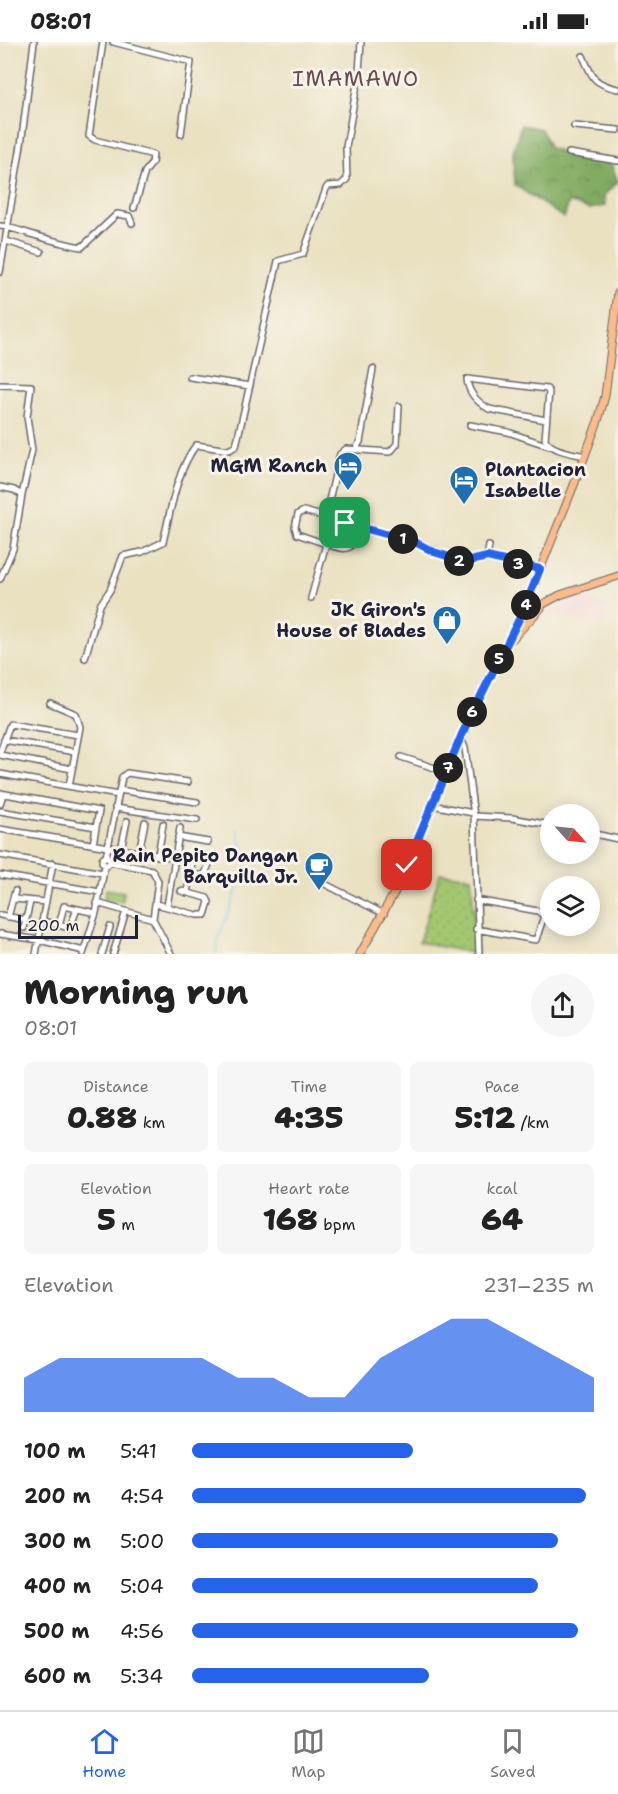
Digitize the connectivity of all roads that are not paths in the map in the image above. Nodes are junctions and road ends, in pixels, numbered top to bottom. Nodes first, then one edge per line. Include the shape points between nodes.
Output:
1 (34, 42) edge
2 (103, 42) edge
3 (113, 42) edge
4 (361, 42) edge
5 (583, 56) dead end
6 (618, 89) edge
7 (574, 126) dead end
8 (618, 130) edge
9 (181, 134) dead end
10 (569, 153) dead end
11 (618, 161) edge
12 (134, 208) dead end
13 (132, 223) dead end
14 (0, 226) edge
15 (8, 227) junction
16 (6, 241) junction
17 (41, 252) dead end
18 (0, 272) edge
19 (618, 292) edge
20 (373, 369) dead end
21 (190, 377) dead end
22 (0, 385) edge
23 (250, 386) junction
24 (399, 406) dead end
25 (546, 420) junction
26 (470, 425) dead end
27 (551, 447) junction
28 (356, 450) junction
29 (585, 456) junction
30 (0, 487) edge
31 (22, 495) junction
32 (325, 517) junction
33 (359, 527) junction
34 (326, 544) junction
35 (489, 546) dead end
36 (487, 557) junction
37 (540, 569) junction
38 (618, 576) edge
39 (0, 579) edge
40 (529, 597) junction
41 (311, 598) dead end
42 (543, 606) junction
43 (520, 616) junction
44 (505, 647) junction
45 (85, 658) dead end
46 (50, 704) dead end
47 (78, 735) junction
48 (4, 740) junction
49 (459, 741) junction
50 (75, 752) junction
51 (0, 754) edge
52 (401, 757) dead end
53 (72, 769) junction
54 (447, 772) junction
55 (0, 774) edge
56 (188, 782) dead end
57 (69, 786) junction
58 (118, 792) junction
59 (1, 793) edge
60 (197, 802) dead end
61 (0, 804) edge
62 (432, 805) junction
63 (115, 808) junction
64 (0, 811) edge
65 (474, 814) junction
66 (127, 820) dead end
67 (197, 820) dead end
68 (145, 822) dead end
69 (540, 823) edge
70 (163, 824) dead end
71 (96, 827) junction
72 (180, 828) dead end
73 (0, 829) edge
74 (600, 835) edge
75 (178, 837) junction
76 (618, 839) edge
77 (208, 842) dead end
78 (93, 844) junction
79 (107, 847) junction
80 (121, 849) junction
81 (139, 852) junction
82 (0, 855) edge
83 (158, 855) junction
84 (186, 856) dead end
85 (193, 857) junction
86 (175, 858) junction
87 (107, 861) junction
88 (53, 863) junction
89 (103, 873) junction
90 (190, 874) junction
91 (0, 876) edge
92 (50, 882) junction
93 (325, 884) dead end
94 (15, 891) dead end
95 (100, 892) junction
96 (14, 899) junction
97 (476, 900) junction
98 (30, 902) junction
99 (46, 902) junction
100 (97, 903) junction
101 (156, 903) junction
102 (167, 906) junction
103 (77, 909) junction
104 (126, 911) junction
105 (96, 913) junction
106 (384, 914) junction
107 (0, 915) edge
108 (8, 917) junction
109 (153, 919) junction
110 (26, 920) junction
111 (42, 921) junction
112 (59, 925) junction
113 (110, 927) dead end
114 (24, 928) dead end
115 (476, 929) junction
116 (0, 934) edge
117 (39, 940) junction
118 (84, 952) edge
119 (36, 954) edge
120 (102, 954) edge
121 (113, 954) edge
122 (171, 954) edge
123 (360, 954) edge
124 (479, 954) edge

1 - 15 street
2 - 12 street via 89,136 153,155
3 - 9 street via 192,62
4 - 23 street via 346,147 347,179 326,189 303,255 278,261
5 - 6 street via 597,82
7 - 8 street
10 - 11 street
13 - 15 street via 129,216 117,214 82,247
14 - 15 street
15 - 16 street
16 - 17 street
16 - 18 street
19 - 29 main road via 605,396
20 - 28 street
21 - 23 street
22 - 31 street via 31,386 27,417 32,450
23 - 45 street via 236,446 229,450 196,445 177,486 163,542 123,556 100,605
24 - 28 street via 394,449
25 - 25 street via 547,389 467,379 471,395 481,405
25 - 27 street via 544,439
26 - 27 street via 508,432
27 - 29 street
28 - 32 street via 346,449 340,454
29 - 37 main road
30 - 31 street
31 - 39 street via 13,549
32 - 33 street
32 - 34 street via 304,511 298,514 295,527 297,534
33 - 34 street via 349,549
33 - 36 street via 415,542 466,562
34 - 41 street
35 - 36 street
36 - 37 street
37 - 40 main road
38 - 42 main road via 560,595
40 - 42 main road
40 - 43 main road
42 - 43 main road
42 - 44 main road
43 - 44 main road
44 - 49 main road
46 - 47 street via 76,714
47 - 48 street via 13,724
47 - 50 street
48 - 50 street
48 - 51 street
49 - 54 main road
49 - 65 street via 465,748
50 - 53 street
51 - 53 street
52 - 54 street
53 - 57 street
54 - 62 main road
55 - 57 street
56 - 58 street via 127,773
57 - 58 street
58 - 60 street
58 - 63 street
59 - 61 street
59 - 71 street via 99,811
62 - 65 street
62 - 106 main road
63 - 67 street
63 - 79 street
64 - 71 street
65 - 69 street
65 - 97 street
66 - 80 street
68 - 81 street
70 - 83 street
71 - 78 street
72 - 75 street
73 - 78 street
74 - 76 street
75 - 77 street
75 - 86 street
78 - 79 street
79 - 80 street
79 - 87 street
80 - 81 street
81 - 83 street
82 - 88 street
83 - 86 street
84 - 85 street
85 - 90 street
85 - 90 street via 207,860 210,865 204,876
86 - 102 street
87 - 89 street
87 - 101 street via 152,870 158,881
88 - 89 street
88 - 92 street
89 - 95 street
90 - 102 street via 184,892 209,900 205,915
91 - 92 street
92 - 95 street
92 - 99 street
93 - 106 street
94 - 96 street
95 - 100 street
96 - 98 street
96 - 108 street
97 - 115 street
97 - 115 street via 544,915 536,940
98 - 99 street
98 - 110 street
99 - 111 street
100 - 104 street
100 - 105 street
101 - 102 street
101 - 109 street
103 - 105 street
103 - 112 street via 70,928
103 - 112 street via 64,906
104 - 109 street
104 - 121 street
105 - 118 street
106 - 123 main road
107 - 108 street
108 - 110 street
109 - 122 street
110 - 114 street
111 - 112 street
111 - 117 street
113 - 120 street
115 - 124 street
116 - 117 street
117 - 118 street
117 - 119 street

